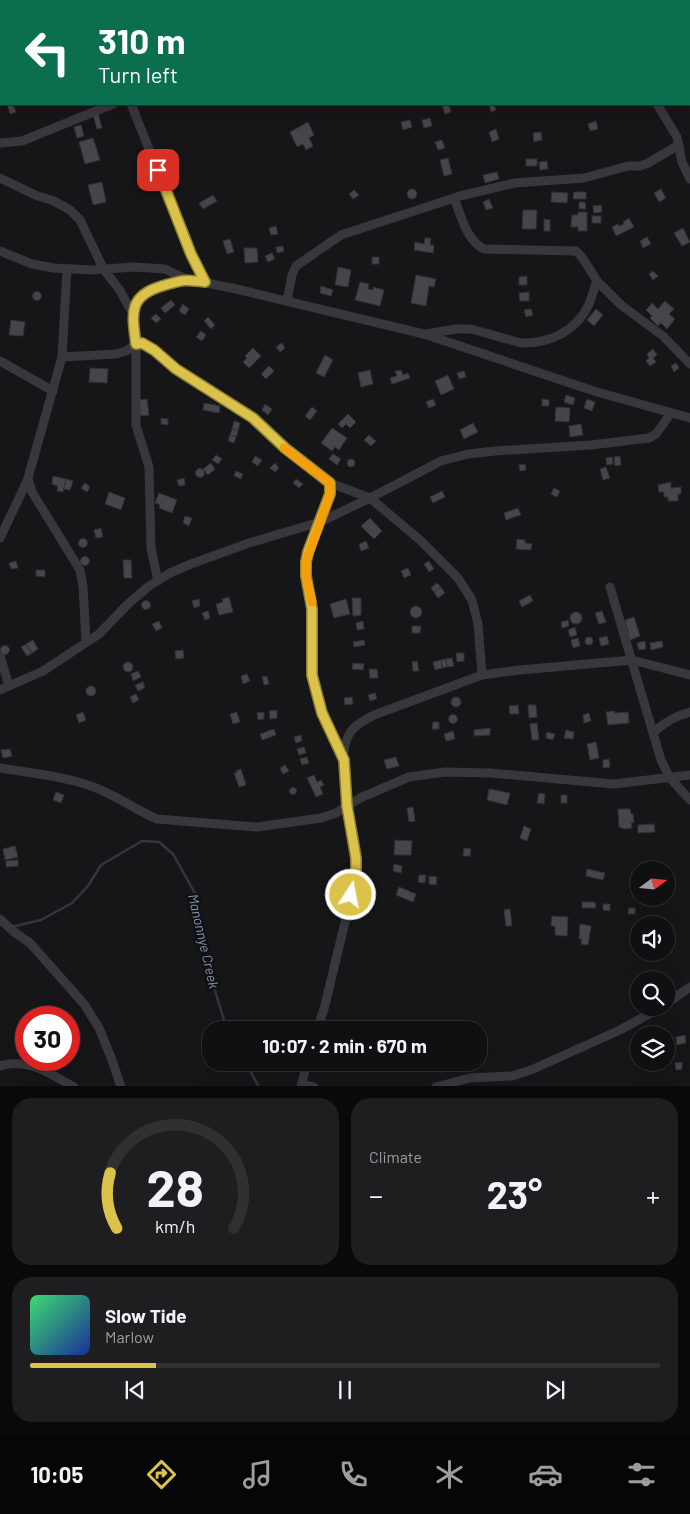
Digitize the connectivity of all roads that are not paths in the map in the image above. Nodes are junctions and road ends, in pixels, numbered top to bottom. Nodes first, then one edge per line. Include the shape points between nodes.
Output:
1 (111, 105) edge
2 (131, 105) edge
3 (658, 105) edge
4 (0, 143) edge
5 (679, 145) junction
6 (0, 178) edge
7 (690, 179) edge
8 (454, 198) junction
9 (0, 251) edge
10 (67, 269) junction
11 (104, 270) junction
12 (186, 279) junction
13 (597, 281) junction
14 (205, 282) junction
15 (287, 301) junction
16 (133, 314) junction
17 (424, 334) junction
18 (136, 344) junction
19 (62, 357) junction
20 (0, 361) edge
21 (690, 364) edge
22 (53, 391) junction
23 (671, 413) junction
24 (690, 418) edge
25 (28, 478) junction
26 (330, 483) junction
27 (370, 498) junction
28 (320, 522) junction
29 (0, 538) edge
30 (158, 580) junction
31 (610, 588) dead end
32 (86, 642) junction
33 (0, 656) edge
34 (632, 660) junction
35 (482, 675) junction
36 (690, 675) edge
37 (9, 686) junction
38 (0, 690) edge
39 (690, 712) edge
40 (653, 733) junction
41 (344, 760) junction
42 (0, 768) edge
43 (690, 775) edge
44 (670, 778) junction
45 (690, 800) edge
46 (347, 806) junction
47 (0, 919) edge
48 (690, 987) edge
49 (675, 998) edge
50 (645, 1016) edge
51 (320, 1021) edge
52 (0, 1066) edge
53 (305, 1071) edge
54 (302, 1085) edge
55 (74, 1086) edge
56 (121, 1086) edge
57 (314, 1086) edge
58 (436, 1086) edge

1 - 4 street via 22,141
2 - 14 street
3 - 5 street
5 - 7 street
5 - 8 street via 640,166 628,166 584,178 515,183
6 - 11 street via 70,210 80,220
8 - 13 street via 476,245 484,249 576,251
8 - 15 street via 334,238 296,266
9 - 10 street via 32,264
10 - 11 street
10 - 19 street
11 - 12 street via 156,268
11 - 16 street
12 - 14 street
12 - 16 street via 143,293
13 - 17 street via 584,314 551,339 521,343 464,329
13 - 21 street via 621,305 663,336
14 - 15 street
15 - 17 street
16 - 18 street
17 - 23 street via 596,392
18 - 19 street via 116,354
18 - 26 street via 142,343 154,350 176,369 253,418
18 - 30 street via 136,425 148,467 150,548
19 - 22 street
20 - 22 street
22 - 25 street
23 - 24 street
23 - 27 street via 656,434 649,438 468,454 441,461
25 - 29 street
25 - 32 street via 32,492 80,570
26 - 27 street
26 - 28 street via 330,494
27 - 28 street
27 - 35 street via 420,540 458,578 472,600 478,624
28 - 30 street via 249,543
28 - 41 street via 306,562 312,609 312,675 322,713
30 - 32 street
31 - 34 street
32 - 37 street via 43,670
33 - 37 street
34 - 35 street
34 - 36 street
34 - 40 street
35 - 41 street via 361,722 348,736
37 - 38 street
39 - 40 street via 663,724
40 - 44 street
41 - 46 street
42 - 46 street via 90,786 157,818 257,827 322,818
43 - 44 street
44 - 45 street
44 - 46 street via 614,784 446,772 409,778
46 - 51 street via 356,877
47 - 56 street via 30,943 84,1004 99,1028
48 - 49 street
50 - 58 street via 531,1070 512,1076 470,1078
52 - 55 street via 29,1064
53 - 54 street
54 - 57 street

